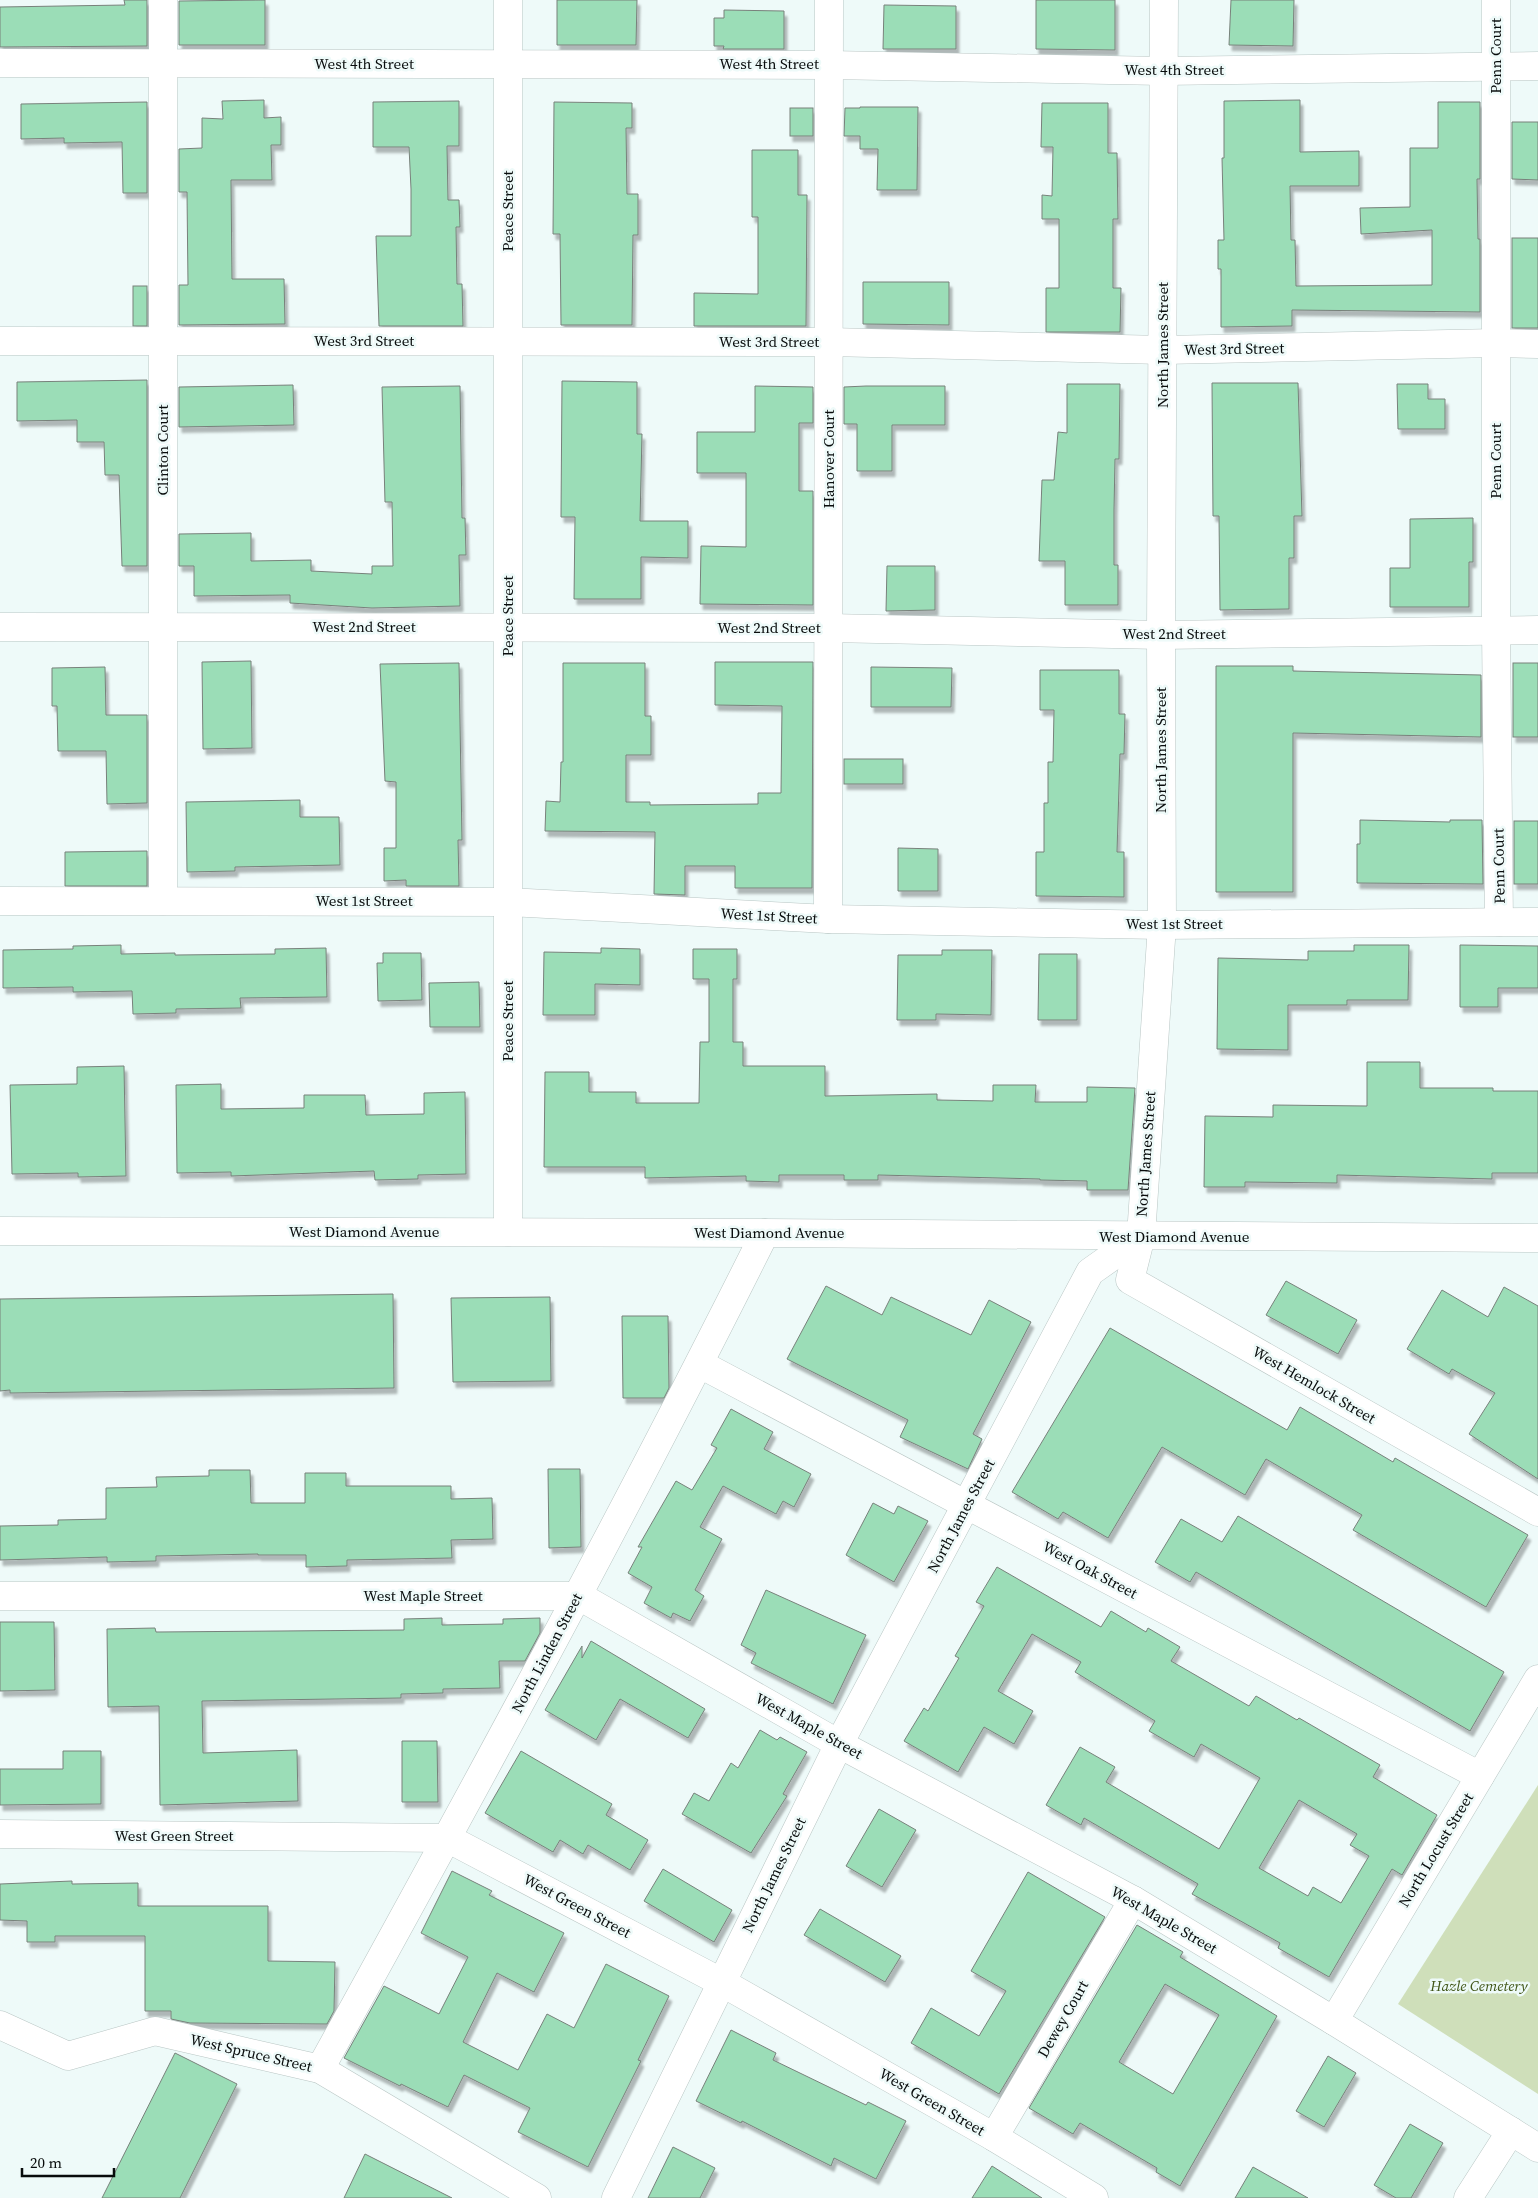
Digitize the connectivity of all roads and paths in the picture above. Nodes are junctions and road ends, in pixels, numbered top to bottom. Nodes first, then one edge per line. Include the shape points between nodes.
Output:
1 (163, 0) edge
2 (508, 0) edge
3 (829, 0) edge
4 (1164, 0) edge
5 (1496, 0) edge
6 (0, 63) edge
7 (163, 63) junction
8 (508, 64) junction
9 (829, 64) junction
10 (1496, 66) junction
11 (1538, 66) edge
12 (1163, 71) junction
13 (0, 340) edge
14 (163, 341) junction
15 (508, 342) junction
16 (829, 342) junction
17 (1496, 343) junction
18 (1538, 344) edge
19 (1163, 350) junction
20 (0, 627) edge
21 (163, 627) junction
22 (508, 627) junction
23 (829, 628) junction
24 (1496, 629) junction
25 (1538, 630) edge
26 (1161, 635) junction
27 (0, 901) edge
28 (163, 901) junction
29 (508, 902) junction
30 (828, 919) junction
31 (1499, 922) junction
32 (1538, 922) edge
33 (1162, 924) junction
34 (0, 1231) edge
35 (508, 1232) junction
36 (765, 1233) junction
37 (1141, 1236) junction
38 (1538, 1238) edge
39 (700, 1364) junction
40 (967, 1505) junction
41 (1538, 1512) edge
42 (0, 1596) edge
43 (579, 1596) junction
44 (1538, 1679) edge
45 (839, 1744) junction
46 (1480, 1776) junction
47 (0, 1834) edge
48 (448, 1838) junction
49 (1132, 1900) junction
50 (722, 1982) junction
51 (1334, 2021) junction
52 (0, 2026) edge
53 (320, 2069) junction
54 (1511, 2131) junction
55 (994, 2137) junction
56 (1538, 2148) edge
57 (537, 2198) edge
58 (616, 2198) edge
59 (1094, 2198) edge
60 (1468, 2198) edge

1 - 7 street, Clinton Court
2 - 8 street, Peace Street
3 - 9 street, Hanover Court
4 - 12 street, North James Street
5 - 10 street, Penn Court
6 - 7 street, West 4th Street
7 - 8 street, West 4th Street
7 - 14 street, Clinton Court
8 - 9 street, West 4th Street
8 - 15 street, Peace Street
9 - 12 street, West 4th Street
9 - 16 street, Hanover Court
10 - 11 street, West 4th Street
10 - 12 street, West 4th Street
10 - 17 street, Penn Court
12 - 19 street, North James Street
13 - 14 street, West 3rd Street
14 - 15 street, West 3rd Street
14 - 21 street, Clinton Court
15 - 16 street, West 3rd Street
15 - 22 street, Peace Street
16 - 19 street, West 3rd Street
16 - 23 street, Hanover Court
17 - 18 street, West 3rd Street
17 - 19 street, West 3rd Street
17 - 24 street, Penn Court
19 - 26 street, North James Street
20 - 21 street, West 2nd Street
21 - 22 street, West 2nd Street
21 - 28 street, Clinton Court
22 - 23 street, West 2nd Street
22 - 29 street, Peace Street
23 - 26 street, West 2nd Street
23 - 30 street, Hanover Court
24 - 25 street, West 2nd Street
24 - 26 street, West 2nd Street
24 - 31 street, Penn Court
26 - 33 street, North James Street
27 - 28 street, West 1st Street
28 - 29 street, West 1st Street
29 - 30 street, West 1st Street
29 - 35 street, Peace Street
30 - 33 street, West 1st Street
31 - 32 street, West 1st Street
31 - 33 street, West 1st Street
33 - 37 street, North James Street
34 - 35 street, West Diamond Avenue
35 - 36 street, West Diamond Avenue
36 - 37 street, West Diamond Avenue
36 - 39 street, North Linden Street
37 - 38 street, West Diamond Avenue
37 - 40 street, North James Street via 1090,1272
37 - 41 street, West Hemlock Street via 1130,1280
39 - 40 street, West Oak Street
39 - 43 street, North Linden Street
40 - 45 street, North James Street
40 - 46 street, West Oak Street
42 - 43 street, West Maple Street
43 - 45 street, West Maple Street
43 - 48 street, North Linden Street
44 - 46 street, North Locust Street
45 - 49 street, West Maple Street
45 - 50 street, North James Street
46 - 51 street, North Locust Street
47 - 48 street, West Green Street
48 - 50 street, West Green Street
48 - 53 street, North Linden Street
49 - 51 street, West Maple Street
49 - 55 street, Dewey Court
50 - 55 street, West Green Street
50 - 58 street, North James Street
51 - 54 street, West Maple Street
52 - 53 street, West Spruce Street via 68,2056 155,2031
53 - 57 street, West Spruce Street
54 - 56 street, West Maple Street
54 - 60 street
55 - 59 street, West Green Street

